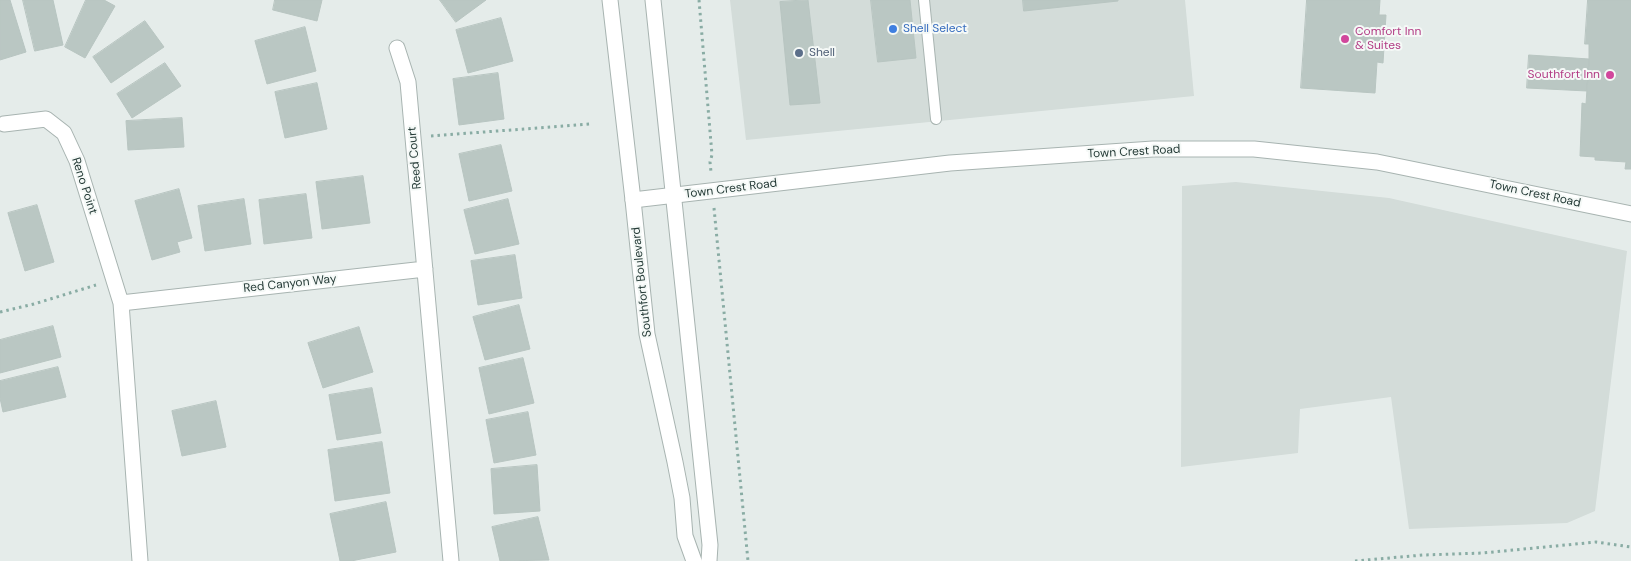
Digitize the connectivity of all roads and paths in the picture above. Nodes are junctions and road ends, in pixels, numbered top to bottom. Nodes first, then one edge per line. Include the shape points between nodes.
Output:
1 (610, 0) edge
2 (652, 0) edge
3 (699, 0) edge
4 (924, 0) edge
5 (397, 48) dead end
6 (936, 119) dead end
7 (4, 124) dead end
8 (590, 124) dead end
9 (413, 137) junction
10 (710, 162) dead end
11 (674, 196) junction
12 (634, 200) junction
13 (1631, 214) edge
14 (715, 216) dead end
15 (425, 269) junction
16 (114, 280) junction
17 (121, 303) junction
18 (0, 312) edge
19 (1631, 547) edge
20 (140, 561) edge
21 (451, 561) edge
22 (694, 561) edge
23 (709, 561) edge
24 (748, 561) edge
25 (1355, 561) edge

1 - 12 street, Southfort Boulevard
2 - 11 street
3 - 10 path
4 - 6 lane
5 - 9 street, Reed Court via 408,82
7 - 16 street, Reno Point via 46,119 64,132 77,161
8 - 9 path
9 - 15 street, Reed Court
11 - 12 street, Town Crest Road
11 - 13 street, Town Crest Road via 950,164 1153,149 1254,149 1377,162
11 - 23 street via 710,545
12 - 22 street, Southfort Boulevard via 647,334 677,471 685,536
14 - 24 path
15 - 17 street, Red Canyon Way
15 - 21 street
16 - 17 street, Reno Point
16 - 18 path
17 - 20 street
19 - 25 path via 1596,542

